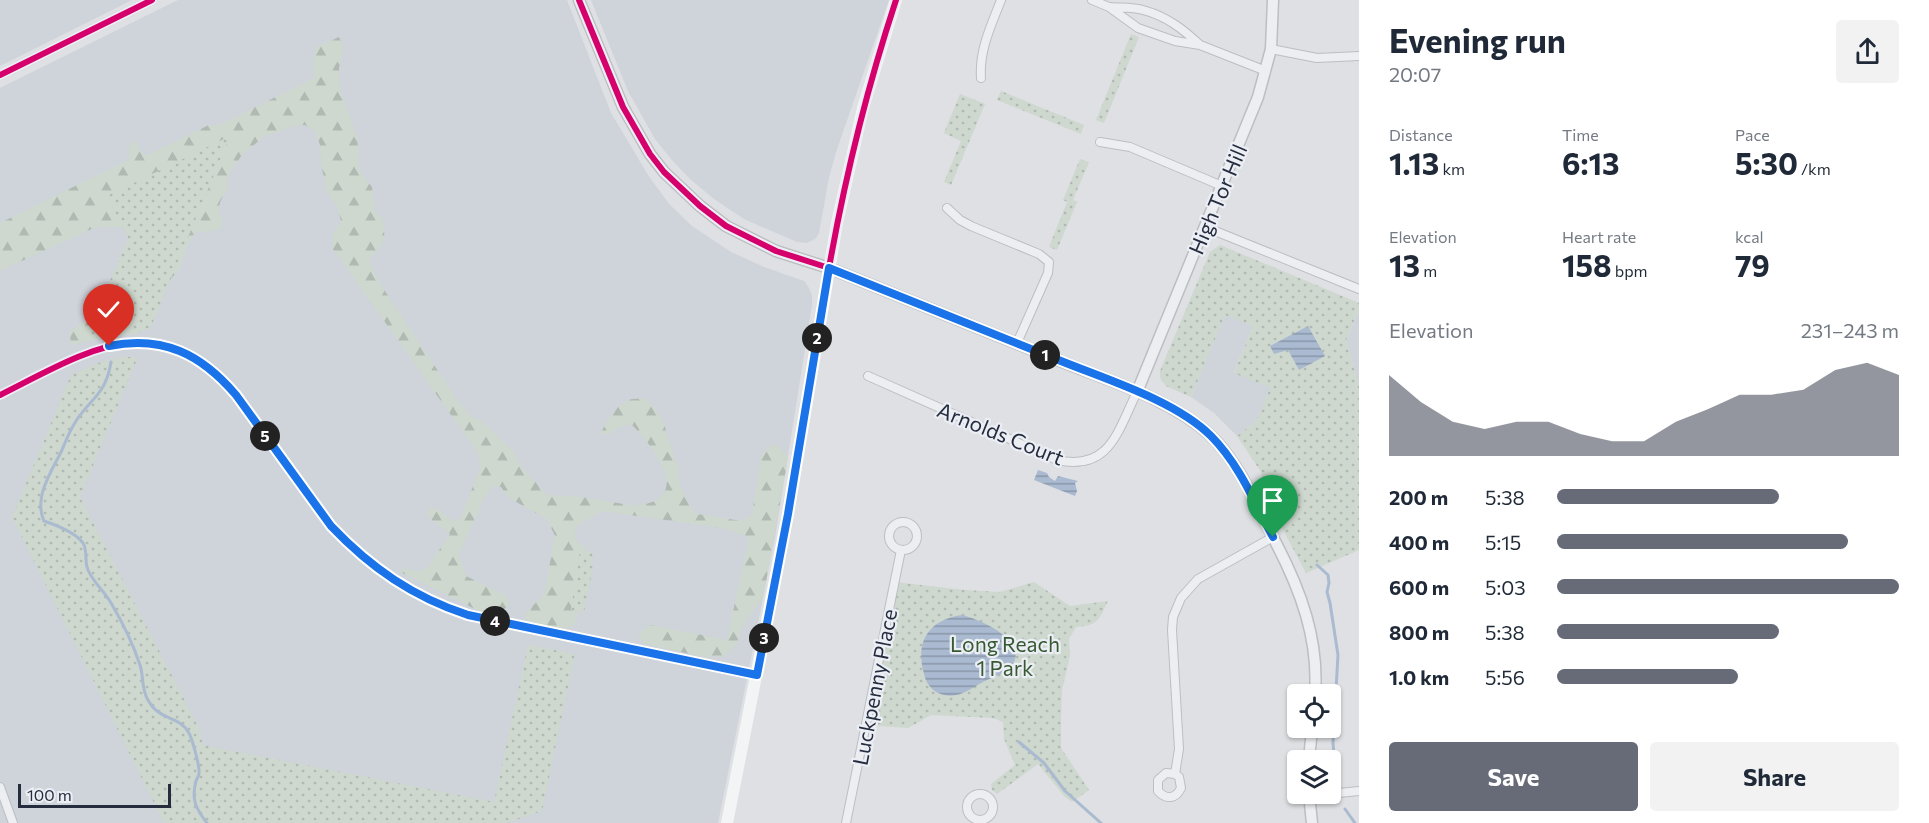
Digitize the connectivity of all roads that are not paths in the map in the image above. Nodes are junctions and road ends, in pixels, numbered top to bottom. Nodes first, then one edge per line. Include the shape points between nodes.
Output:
1 (152, 0) edge
2 (579, 0) edge
3 (897, 0) edge
4 (1001, 0) edge
5 (1092, 0) edge
6 (1274, 0) edge
7 (1109, 7) junction
8 (1200, 45) junction
9 (1271, 49) junction
10 (1359, 56) edge
11 (1266, 70) junction
12 (0, 75) edge
13 (981, 78) dead end
14 (1100, 142) dead end
15 (1222, 186) junction
16 (947, 208) dead end
17 (1205, 227) junction
18 (829, 268) junction
19 (1359, 289) edge
20 (1017, 343) junction
21 (868, 376) dead end
22 (1137, 392) junction
23 (0, 395) edge
24 (1273, 537) junction
25 (901, 550) dead end
26 (757, 675) junction
27 (1315, 684) edge
28 (1174, 774) dead end
29 (0, 787) edge
30 (1359, 791) edge
31 (1341, 792) edge
32 (1310, 804) edge
33 (13, 823) edge
34 (727, 823) edge
35 (846, 823) edge
36 (1312, 823) edge

1 - 12 street
2 - 18 street via 623,107 664,172 726,226 776,251
3 - 18 main road via 853,147
4 - 13 street via 984,42
5 - 7 street
6 - 9 street, High Tor Hill
7 - 8 street via 1138,28
7 - 8 street via 1156,15 1180,26
8 - 11 street
9 - 10 street via 1317,57
9 - 11 street, High Tor Hill
11 - 15 street, High Tor Hill
14 - 15 street via 1130,147
15 - 17 street, High Tor Hill
16 - 20 street via 960,220 1049,262 1048,273
17 - 19 street
17 - 22 street, High Tor Hill
18 - 20 street
18 - 26 main road
20 - 22 street
21 - 22 street, Arnolds Court via 1057,460 1075,463 1097,457 1115,440
22 - 24 street via 1190,418 1212,437 1235,468
23 - 26 street via 92,350 124,343 170,347 190,355 220,377 331,526 399,585 468,615
24 - 27 street via 1307,615
24 - 28 street via 1198,579 1176,608 1172,630 1179,749
25 - 35 street, Luckpenny Place
26 - 34 main road
29 - 33 street
30 - 31 street
32 - 36 street

